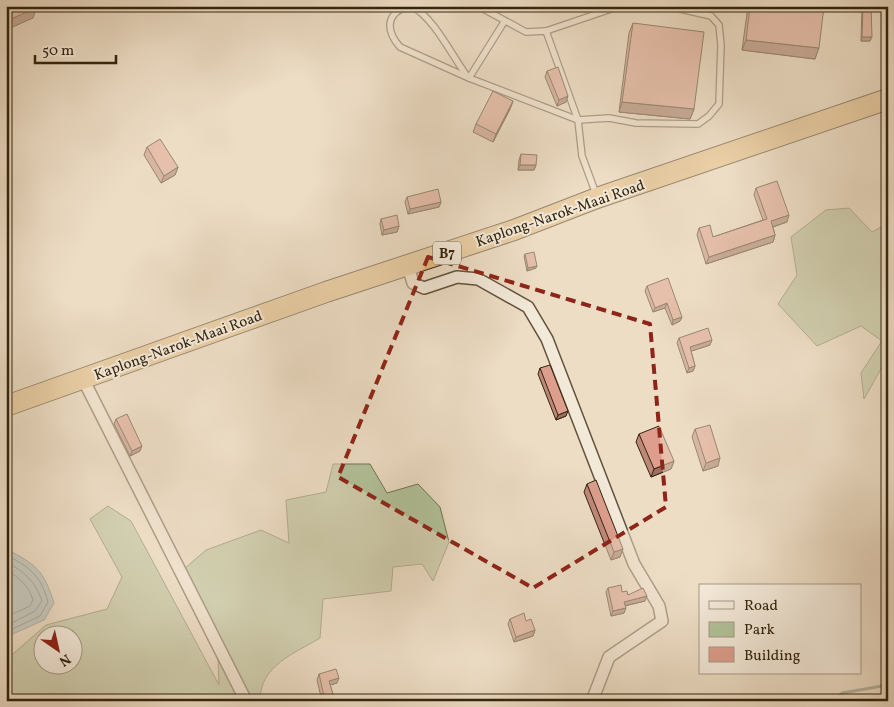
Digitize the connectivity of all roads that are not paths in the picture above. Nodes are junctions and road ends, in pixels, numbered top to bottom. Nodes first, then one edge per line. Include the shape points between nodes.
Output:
1 (409, 6) edge
2 (478, 6) edge
3 (620, 6) edge
4 (667, 6) edge
5 (487, 8) edge
6 (504, 22) junction
7 (546, 31) junction
8 (468, 78) junction
9 (888, 99) edge
10 (578, 120) junction
11 (597, 198) junction
12 (408, 266) junction
13 (83, 379) junction
14 (6, 406) edge
15 (246, 701) edge
16 (592, 701) edge

1 - 8 lane via 419,10 430,21
1 - 8 lane via 394,15 389,26 390,36 411,54
2 - 5 lane
3 - 7 lane
4 - 10 lane via 711,16 719,25 719,104 698,124 636,123 609,118
5 - 6 lane
6 - 7 lane via 526,32
6 - 8 lane
7 - 10 lane
8 - 10 lane
9 - 11 highway, Kaplong-Narok-Maai Road / B7
10 - 11 lane via 582,156
11 - 12 highway, Kaplong-Narok-Maai Road / B7
12 - 13 highway, Kaplong-Narok-Maai Road / B7
12 - 16 street via 413,284 424,288 457,277 478,279 528,307 547,339 634,564 659,606 662,621 609,657
13 - 14 highway, Kaplong-Narok-Maai Road / B7
13 - 15 street

